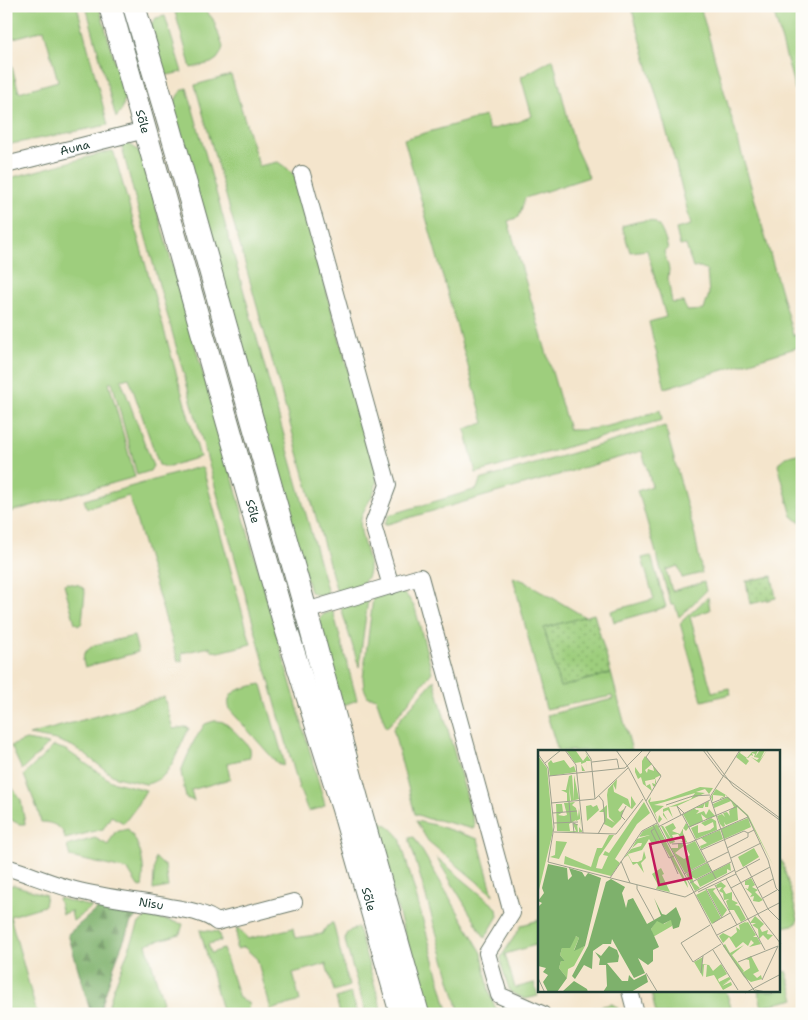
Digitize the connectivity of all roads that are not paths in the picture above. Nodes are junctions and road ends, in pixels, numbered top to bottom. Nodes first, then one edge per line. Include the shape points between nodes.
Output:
1 (110, 6) edge
2 (134, 6) edge
3 (169, 124) junction
4 (145, 130) junction
5 (6, 165) edge
6 (302, 174) dead end
7 (391, 586) junction
8 (306, 611) junction
9 (6, 867) edge
10 (294, 902) dead end
11 (630, 992) edge
12 (400, 1014) edge
13 (418, 1014) edge
14 (542, 1014) edge
15 (636, 1014) edge

1 - 4 main road, Sõle
2 - 3 main road, Sõle
3 - 4 main road
3 - 8 main road, Sõle
4 - 5 street, Auna
4 - 12 main road, Sõle via 281,612 343,809
6 - 7 street via 388,485 373,525
7 - 8 street
7 - 14 street via 420,577 512,913 487,953 499,995
8 - 13 main road, Sõle
9 - 10 street, Nisu via 76,890 184,910 211,917 217,922
11 - 15 street

